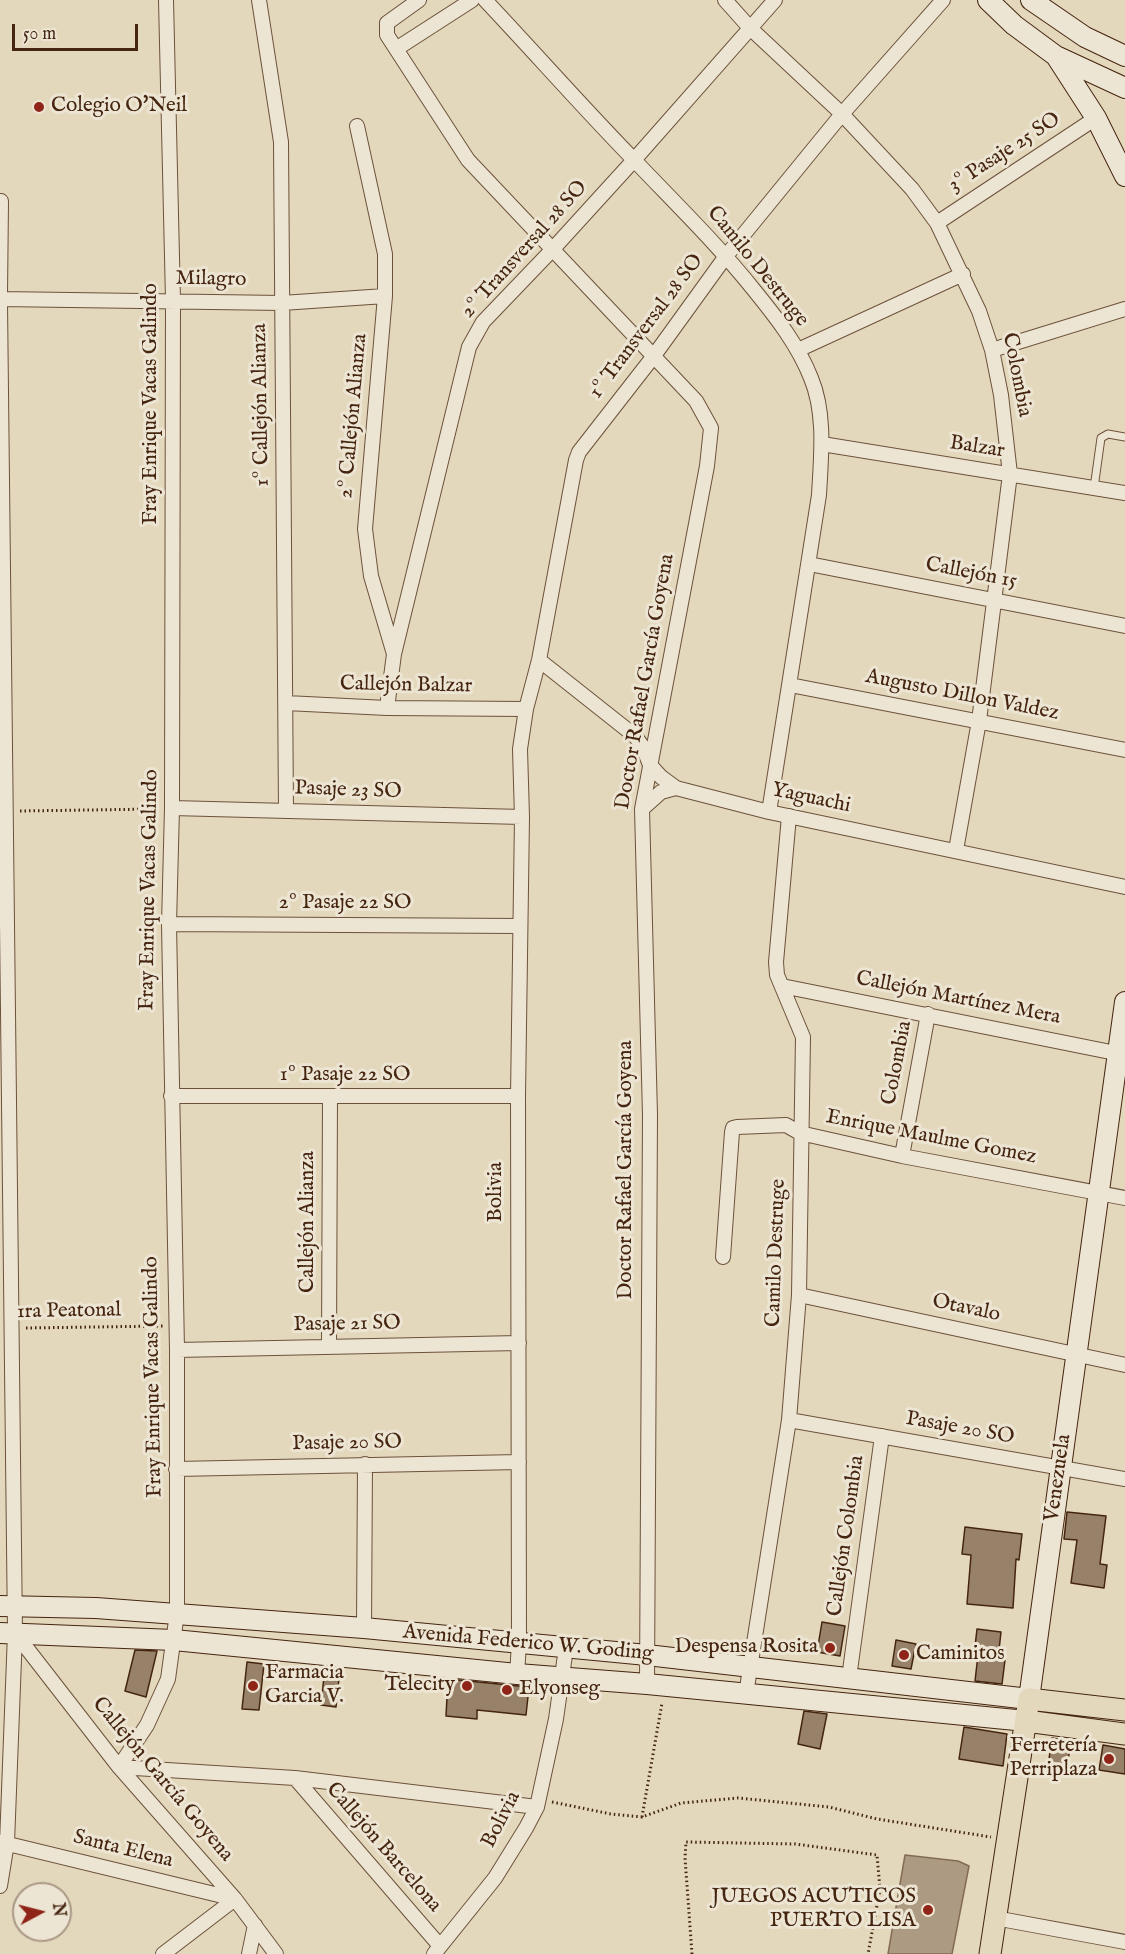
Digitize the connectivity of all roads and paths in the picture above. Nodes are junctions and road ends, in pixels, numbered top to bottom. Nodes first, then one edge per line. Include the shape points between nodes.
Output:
1 (166, 0) edge
2 (259, 0) edge
3 (420, 0) edge
4 (472, 0) edge
5 (485, 0) edge
6 (725, 0) edge
7 (776, 0) edge
8 (944, 0) edge
9 (988, 0) edge
10 (1031, 0) edge
11 (750, 28) junction
12 (396, 49) junction
13 (1056, 56) junction
14 (1125, 56) edge
15 (1125, 88) edge
16 (842, 114) junction
17 (1096, 118) junction
18 (357, 126) dead end
19 (634, 160) junction
20 (1125, 176) edge
21 (1, 201) edge
22 (937, 223) junction
23 (552, 250) junction
24 (726, 256) junction
25 (963, 274) junction
26 (385, 296) junction
27 (0, 299) edge
28 (173, 300) junction
29 (282, 303) junction
30 (1125, 309) edge
31 (798, 350) junction
32 (992, 350) junction
33 (653, 357) junction
34 (1125, 437) edge
35 (822, 444) junction
36 (1010, 474) junction
37 (1094, 488) junction
38 (1125, 493) edge
39 (809, 564) junction
40 (993, 600) junction
41 (1125, 626) edge
42 (394, 654) junction
43 (539, 660) junction
44 (790, 685) junction
45 (286, 703) junction
46 (387, 708) junction
47 (525, 709) junction
48 (979, 721) junction
49 (1125, 750) edge
50 (650, 765) junction
51 (676, 788) junction
52 (172, 808) junction
53 (642, 809) junction
54 (286, 810) junction
55 (7, 811) junction
56 (769, 812) junction
57 (789, 816) junction
58 (522, 817) junction
59 (957, 850) junction
60 (1125, 887) edge
61 (169, 924) junction
62 (520, 926) junction
63 (782, 986) junction
64 (1125, 1002) edge
65 (928, 1014) junction
66 (1121, 1054) edge
67 (171, 1096) junction
68 (518, 1096) junction
69 (330, 1097) junction
70 (800, 1133) junction
71 (902, 1156) junction
72 (1099, 1192) junction
73 (1125, 1198) edge
74 (723, 1257) dead end
75 (799, 1295) junction
76 (175, 1326) junction
77 (12, 1328) junction
78 (519, 1343) junction
79 (329, 1347) junction
80 (177, 1350) junction
81 (1076, 1354) junction
82 (1125, 1365) edge
83 (789, 1420) junction
84 (882, 1436) junction
85 (519, 1462) junction
86 (365, 1464) junction
87 (1061, 1467) junction
88 (176, 1469) junction
89 (1125, 1479) edge
90 (8, 1605) edge
91 (177, 1613) junction
92 (364, 1628) junction
93 (8, 1633) edge
94 (174, 1640) junction
95 (519, 1644) junction
96 (566, 1648) junction
97 (647, 1654) junction
98 (751, 1666) junction
99 (517, 1674) junction
100 (563, 1677) junction
101 (849, 1678) junction
102 (656, 1685) junction
103 (746, 1694) junction
104 (1029, 1699) junction
105 (1125, 1710) edge
106 (1026, 1721) junction
107 (1125, 1734) edge
108 (119, 1767) junction
109 (295, 1778) junction
110 (537, 1804) junction
111 (642, 1817) junction
112 (1008, 1839) junction
113 (3, 1842) edge
114 (0, 1886) edge
115 (235, 1899) junction
116 (996, 1918) junction
117 (255, 1925) junction
118 (1125, 1942) edge
119 (437, 1950) edge
120 (163, 1954) edge
121 (249, 1954) edge
122 (276, 1954) edge
123 (692, 1954) edge
124 (868, 1954) edge
125 (990, 1954) edge

1 - 28 street, Fray Enrique Vacas Galindo
2 - 29 street, 1º Callejón Alianza via 280,142
3 - 12 street, Doctor Rafael García Goyena via 387,23 387,35
4 - 12 street
5 - 19 street, Camilo Destruge
6 - 11 street, Colombia
7 - 11 street, 2º Transversal 28 SO
8 - 16 street, 1º Transversal 28 SO
9 - 13 street
10 - 14 street via 1084,38
11 - 16 street, Colombia
11 - 19 street, 2º Transversal 28 SO
12 - 23 street, Doctor Rafael García Goyena via 468,160
13 - 15 street
13 - 17 street
16 - 22 street, Colombia via 912,189
16 - 24 street, 1º Transversal 28 SO
17 - 20 street
17 - 22 street, 3º Pasaje 25 SO
18 - 26 street, 2º Callejón Alianza via 385,254
19 - 23 street, 2º Transversal 28 SO
19 - 24 street, Camilo Destruge
21 - 27 street
22 - 25 street, Colombia
23 - 33 street, Doctor Rafael García Goyena
23 - 42 street, 2º Transversal 28 SO via 483,322 470,347
24 - 31 street, Camilo Destruge
24 - 33 street, 1º Transversal 28 SO
25 - 31 street
25 - 32 street, Colombia
26 - 29 street, Milagro
26 - 42 street, 2º Callejón Alianza via 365,529 371,576
27 - 28 street, Milagro
27 - 55 street
28 - 29 street, Milagro
28 - 52 street, Fray Enrique Vacas Galindo
29 - 45 street, 1º Callejón Alianza
30 - 32 street
31 - 35 street, Camilo Destruge via 819,405
32 - 36 street, Colombia
33 - 43 street, 1º Transversal 28 SO via 576,460
33 - 50 street, Doctor Rafael García Goyena via 696,401 711,428
34 - 37 lane via 1108,434 1101,438
35 - 36 street, Balzar
35 - 39 street, Camilo Destruge
36 - 37 street, Balzar
36 - 40 street, Colombia
37 - 38 street, Balzar
39 - 40 street, Callejón 15
39 - 44 street, Camilo Destruge
40 - 41 street, Callejón 15
40 - 48 street, Colombia
42 - 46 street, 2º Callejón Alianza
43 - 47 street, 1º Transversal 28 SO
43 - 50 street, Yaguachi via 635,736
44 - 48 street, Augusto Dillon Valdez
44 - 56 street, Camilo Destruge
45 - 46 street, Callejón Balzar
45 - 54 street, 1º Callejón Alianza
46 - 47 street, Callejón Balzar
47 - 58 street, Bolivia via 520,749
48 - 49 street, Augusto Dillon Valdez
48 - 59 street, Colombia
50 - 51 street, Yaguachi
50 - 53 street, Doctor Rafael García Goyena
51 - 53 street via 661,792
51 - 56 street, Yaguachi
52 - 54 street, Pasaje 23 SO
52 - 55 path
52 - 61 street, Fray Enrique Vacas Galindo
53 - 97 street, Doctor Rafael García Goyena via 650,1115
54 - 58 street, Pasaje 23 SO
55 - 77 street
56 - 57 street, Yaguachi
57 - 59 street, Yaguachi
57 - 63 street, Camilo Destruge via 776,962
58 - 62 street, Bolivia
59 - 60 street, Yaguachi
61 - 62 street, 2º Pasaje 22 SO
61 - 67 street, Fray Enrique Vacas Galindo
62 - 68 street, Bolivia
63 - 65 street, Callejón Martínez Mera
63 - 70 street, Camilo Destruge via 803,1037
64 - 66 street, Venezuela
65 - 66 street, Callejón Martínez Mera
65 - 71 street, Colombia
66 - 72 street, Venezuela
67 - 69 street, 1º Pasaje 22 SO
67 - 76 street, Fray Enrique Vacas Galindo
68 - 69 street, 1º Pasaje 22 SO
68 - 78 street, Bolivia
69 - 79 street, Callejón Alianza
70 - 71 street, Enrique Maulme Gomez
70 - 74 street, Enrique Maulme Gomez via 786,1125 733,1128
70 - 75 street, Camilo Destruge
71 - 72 street, Enrique Maulme Gomez
72 - 73 street, Enrique Maulme Gomez
72 - 81 street, Venezuela
75 - 81 street, Otavalo
75 - 83 street, Camilo Destruge
76 - 77 path, 1ra Peatonal
76 - 80 street, Fray Enrique Vacas Galindo
77 - 90 street
78 - 79 street, Pasaje 21 SO
78 - 85 street, Bolivia
79 - 80 street, Pasaje 21 SO
80 - 88 street, Fray Enrique Vacas Galindo
81 - 82 street, Otavalo
81 - 87 street, Venezuela
83 - 84 street, Pasaje 20 SO
83 - 98 street, Camilo Destruge
84 - 87 street, Pasaje 20 SO
84 - 101 street, Callejón Colombia
85 - 86 street, Pasaje 20 SO
85 - 95 street, Bolivia
86 - 88 street, Pasaje 20 SO
86 - 92 street
87 - 89 street, Pasaje 20 SO
87 - 104 street, Venezuela
88 - 91 street, Fray Enrique Vacas Galindo
90 - 91 street, Avenida Federico W. Goding
90 - 93 street
91 - 92 street, Avenida Federico W. Goding
91 - 94 street, Fray Enrique Vacas Galindo
92 - 95 street, Avenida Federico W. Goding
93 - 94 street, Avenida Federico W. Goding
93 - 108 street, Callejón García Goyena
93 - 113 street
94 - 99 street, Avenida Federico W. Goding
94 - 108 street, Fray Enrique Vacas Galindo via 168,1679 147,1725
95 - 96 street, Avenida Federico W. Goding
95 - 99 street, Bolivia
96 - 97 street, Avenida Federico W. Goding
96 - 100 street, Bolivia
97 - 98 street, Avenida Federico W. Goding
97 - 102 street, Doctor Rafael García Goyena
98 - 101 street, Avenida Federico W. Goding
98 - 103 street, Camilo Destruge
99 - 100 street, Avenida Federico W. Goding
100 - 102 street, Avenida Federico W. Goding
100 - 110 street, Bolivia
101 - 104 street, Avenida Federico W. Goding
102 - 103 street, Avenida Federico W. Goding
102 - 111 path
103 - 106 street, Avenida Federico W. Goding
104 - 105 main road, Avenida Federico W. Goding
104 - 106 main road, Venezuela
106 - 107 main road, Avenida Federico W. Goding
106 - 112 main road, Venezuela
108 - 109 street
108 - 115 street, Callejón García Goyena
109 - 110 street
109 - 119 street, Callejón Barcelona
110 - 111 path
110 - 119 street, Bolivia via 495,1878
111 - 112 path via 681,1803 738,1798 829,1807 895,1822
112 - 116 main road, Venezuela
113 - 114 street
113 - 115 street, Santa Elena
115 - 117 street, Callejón García Goyena
115 - 120 street
116 - 118 street
116 - 125 main road, Venezuela
117 - 121 street
117 - 122 street, Callejón García Goyena
123 - 124 path via 686,1842 795,1844 877,1855 880,1889

